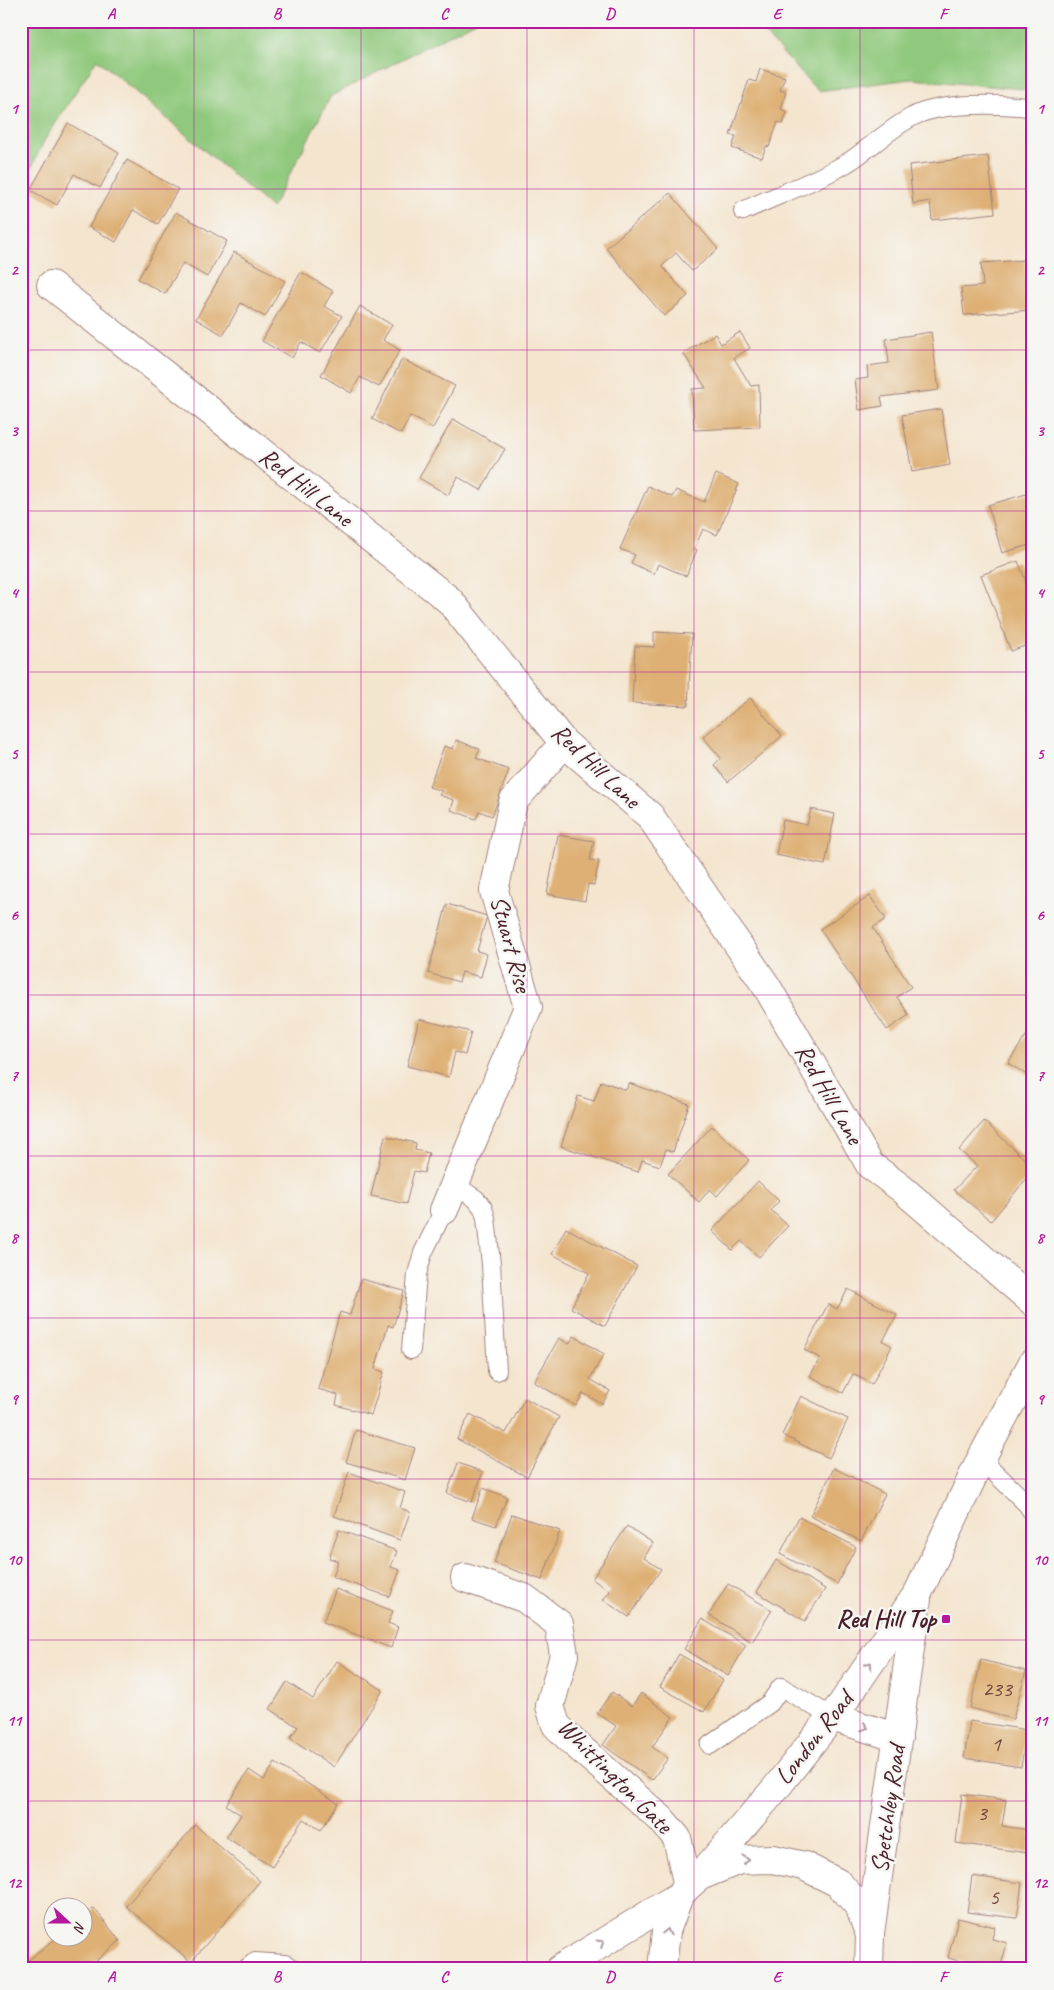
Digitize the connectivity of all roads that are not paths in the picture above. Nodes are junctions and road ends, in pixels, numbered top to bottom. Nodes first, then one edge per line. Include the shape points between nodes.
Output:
1 (1033, 108) edge
2 (743, 211) dead end
3 (52, 285) dead end
4 (564, 743) junction
5 (455, 1185) junction
6 (444, 1210) joint
7 (1033, 1302) edge
8 (411, 1350) dead end
9 (1033, 1362) edge
10 (497, 1371) dead end
11 (981, 1459) junction
12 (1033, 1513) edge
13 (465, 1578) dead end
14 (918, 1593) junction
15 (906, 1682) joint
16 (832, 1717) junction
17 (898, 1738) junction
18 (710, 1745) dead end
19 (689, 1886) junction
20 (870, 1935) junction
21 (246, 1969) edge
22 (293, 1969) edge
23 (560, 1969) edge
24 (662, 1969) edge
25 (869, 1969) edge

1 - 2 lane via 966,106 913,116 846,163
3 - 4 street, Red Hill Lane via 449,600
4 - 5 street, Stuart Rise via 513,802 494,891 528,1007
4 - 7 street, Red Hill Lane via 650,816 767,986 870,1164
5 - 6 street, Stuart Rise
5 - 10 lane via 476,1199 486,1218
6 - 8 lane via 423,1253 417,1274
9 - 11 street, London Road
11 - 12 lane
11 - 14 street, London Road
13 - 19 street, Whittington Gate via 524,1598 559,1624 564,1654 550,1706 556,1725 677,1838
14 - 15 street, London Road
16 -> 14 street, London Road
15 - 17 street, Spetchley Road
16 -> 17 street
16 - 18 lane via 781,1687 770,1703
16 - 19 street, London Road via 776,1788
17 - 20 street, Spetchley Road
19 -> 20 street via 739,1860 773,1859 804,1866 838,1883 859,1906
23 -> 19 street
24 -> 19 street via 666,1931
20 - 25 street, Spetchley Road
21 - 22 lane via 254,1962 285,1964

